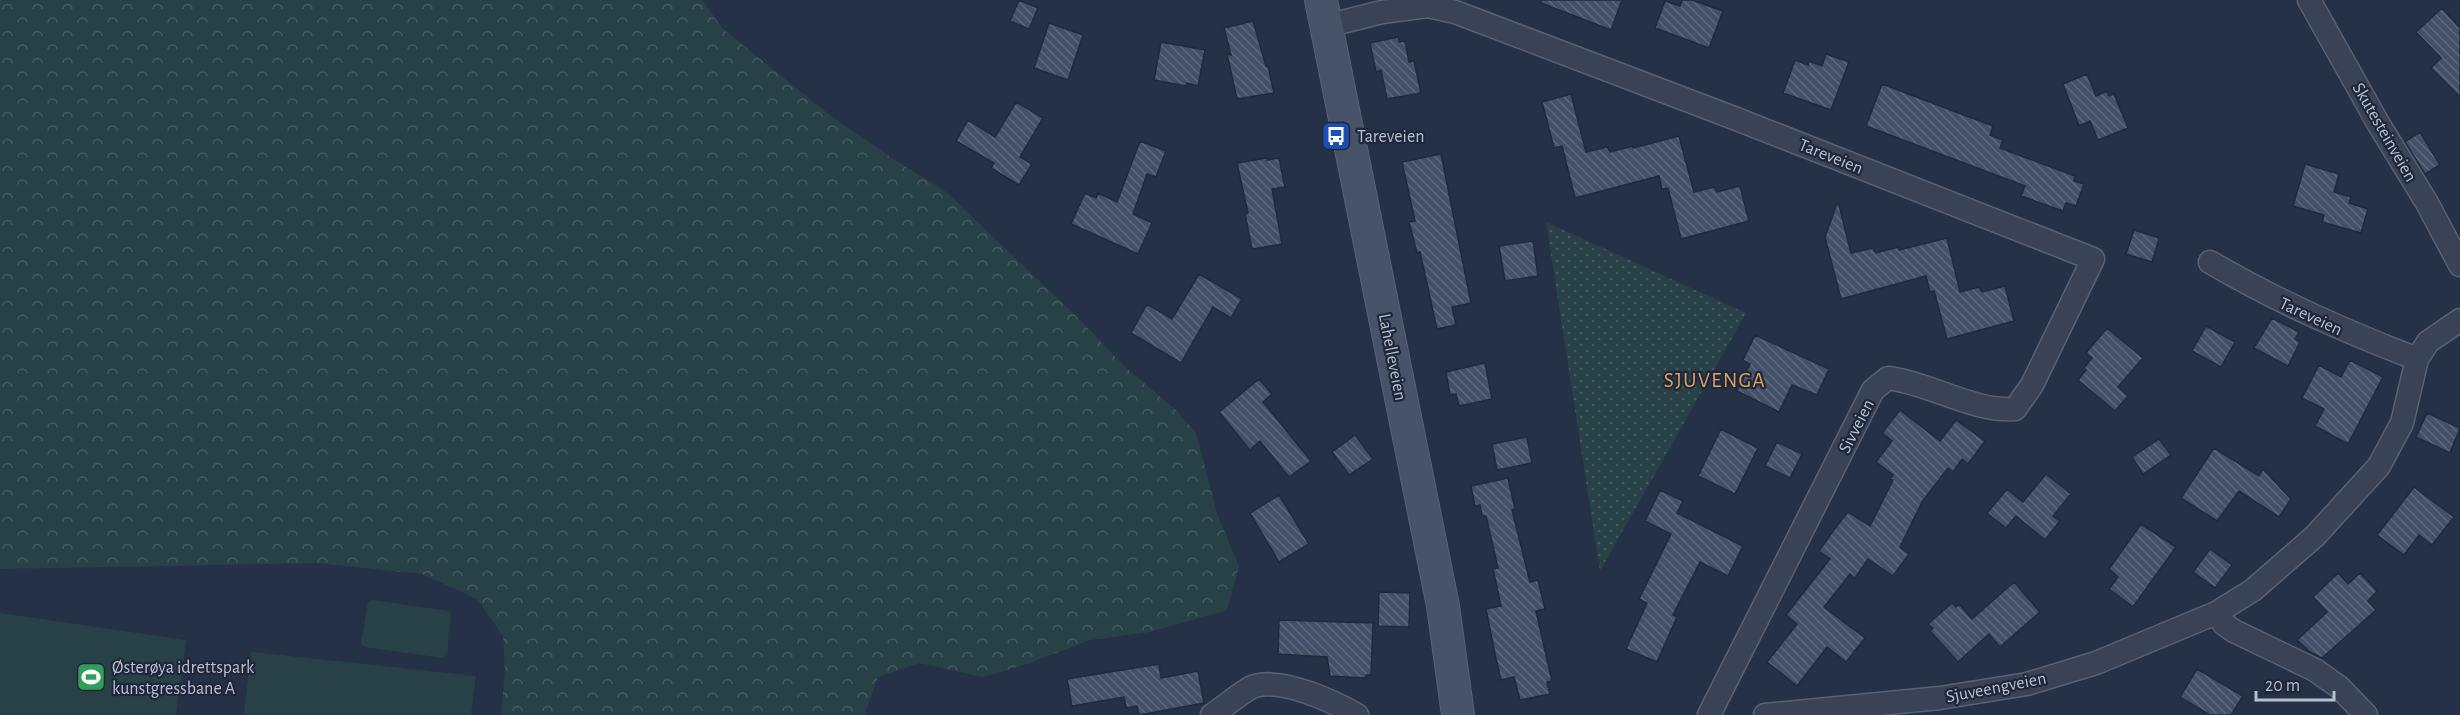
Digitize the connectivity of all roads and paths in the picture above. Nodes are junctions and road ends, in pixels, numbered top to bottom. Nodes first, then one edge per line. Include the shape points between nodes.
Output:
1 (2309, 0) edge
2 (1324, 13) edge
3 (2094, 259) joint
4 (2210, 262) dead end
5 (2460, 265) edge
6 (2460, 320) edge
7 (2417, 359) junction
8 (2216, 613) junction
9 (1212, 715) edge
10 (1357, 715) edge
11 (1458, 715) edge
12 (1709, 715) edge
13 (1765, 715) edge
14 (2366, 715) edge

1 - 5 street, Skutesteinveien
2 - 3 street, Tareveien via 1428,6 1455,12
2 - 11 street, Lahelleveien via 1443,606
3 - 12 street, Sivveien via 2032,385 2014,409 1997,410 1910,381 1888,378 1873,390
4 - 7 street, Tareveien via 2262,293 2341,330
6 - 7 street, Sjuveengveien via 2428,342
7 - 8 street, Sjuveengveien via 2402,423 2379,466 2315,536 2253,590
8 - 13 street, Sjuveengveien via 2096,663 2027,684 1940,698
8 - 14 street via 2234,631 2315,670 2339,687
9 - 10 street via 1254,686 1284,686 1333,701

